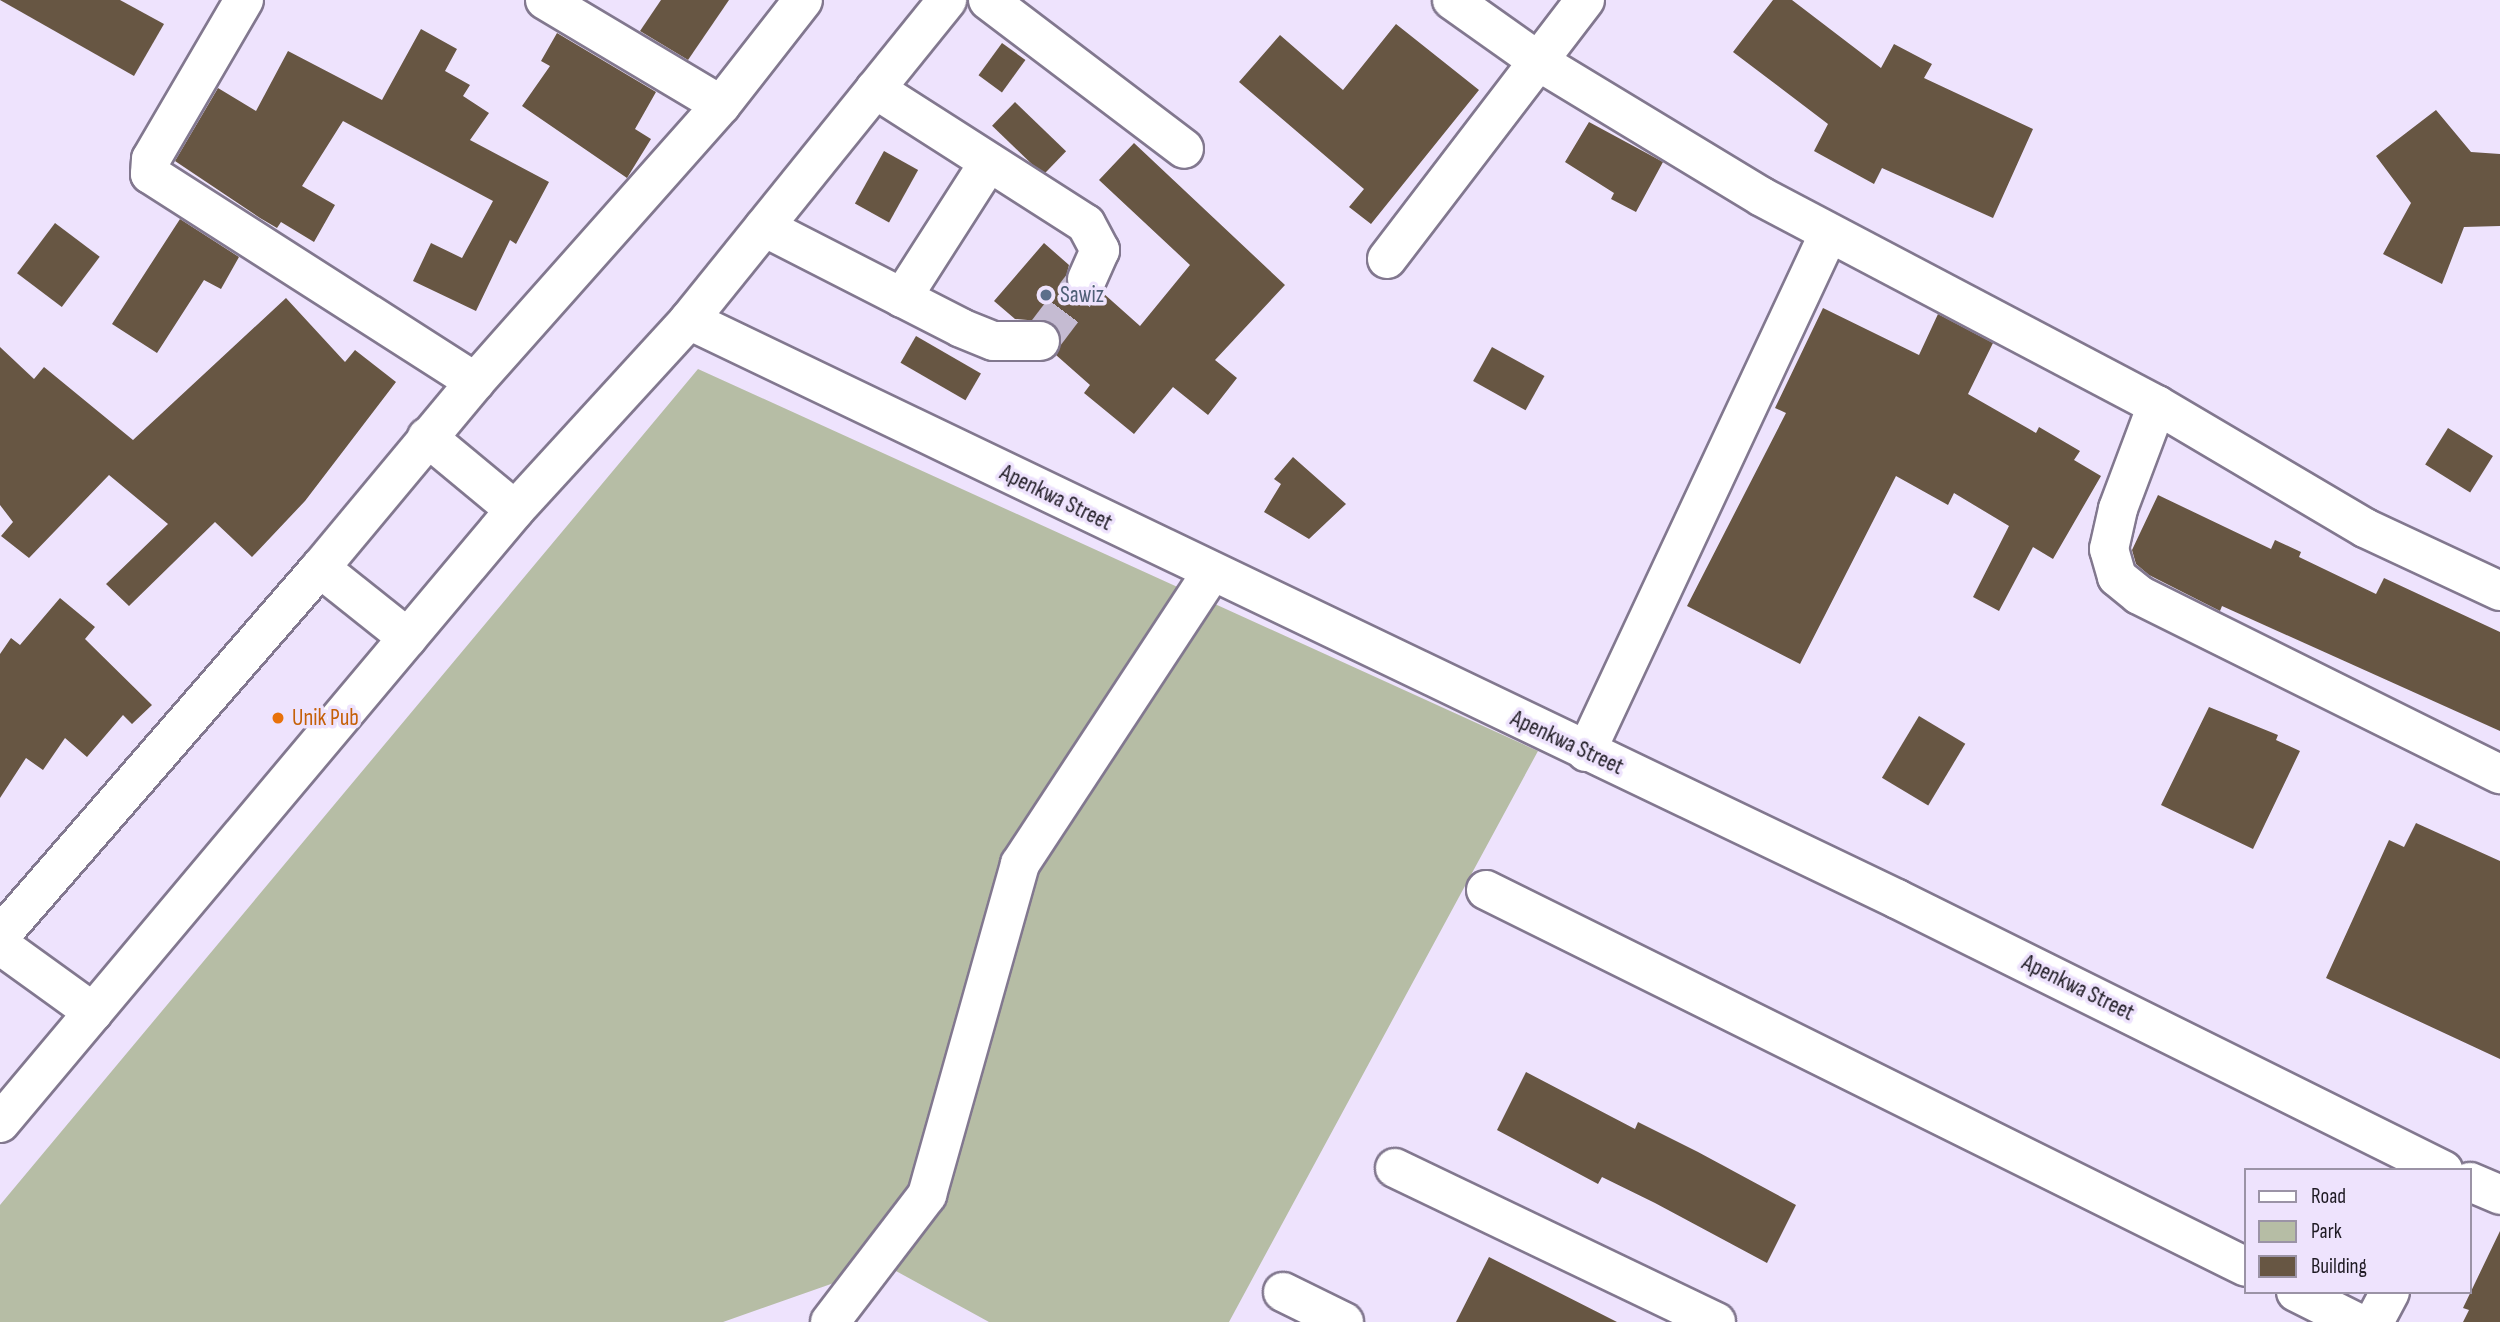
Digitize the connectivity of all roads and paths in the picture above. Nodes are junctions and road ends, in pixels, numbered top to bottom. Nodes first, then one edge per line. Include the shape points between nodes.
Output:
1 (244, 0) edge
2 (545, 0) edge
3 (803, 0) edge
4 (947, 0) edge
5 (988, 0) edge
6 (1452, 0) edge
7 (1585, 0) edge
8 (1541, 63) junction
9 (875, 89) junction
10 (721, 105) junction
11 (1184, 149) dead end
12 (989, 162) junction
13 (764, 227) junction
14 (1829, 233) junction
15 (1387, 259) dead end
16 (1087, 279) tunnel mouth
17 (902, 298) junction
18 (689, 320) junction
19 (1040, 341) dead end
20 (475, 382) junction
21 (2157, 405) junction
22 (427, 437) junction
23 (515, 510) junction
24 (320, 568) junction
25 (1211, 573) junction
26 (2500, 591) edge
27 (408, 638) junction
28 (1586, 752) junction
29 (2500, 774) edge
30 (1486, 890) dead end
31 (0, 936) edge
32 (0, 945) edge
33 (93, 1012) junction
34 (0, 1123) edge
35 (1395, 1168) dead end
36 (2439, 1168) edge
37 (2472, 1183) edge
38 (2500, 1195) edge
39 (2244, 1266) edge
40 (1283, 1292) dead end
41 (2300, 1294) edge
42 (2389, 1294) edge
43 (830, 1322) edge
44 (1344, 1322) edge
45 (1716, 1322) edge
46 (2356, 1322) edge
47 (2374, 1322) edge

1 - 20 main road via 151,159 150,174
2 - 10 main road
3 - 10 main road
4 - 9 main road
5 - 11 main road
6 - 8 main road
7 - 8 main road
8 - 14 main road
8 - 15 main road
9 - 12 main road
9 - 13 main road
10 - 20 main road
12 - 16 main road via 1086,224 1100,250
12 - 17 main road
13 - 17 main road
13 - 18 main road
14 - 21 main road
14 - 28 main road
17 - 19 main road via 994,341
18 - 23 main road
18 - 25 main road, Apenkwa Street
20 - 22 main road
21 - 26 main road via 2365,528
21 - 29 main road via 2118,509 2109,550 2117,577 2138,595
22 - 23 main road
22 - 24 main road
23 - 27 main road
24 - 27 main road
24 - 31 main road
25 - 28 main road, Apenkwa Street
25 - 43 main road via 1020,864 927,1195
27 - 33 main road
28 - 36 main road, Apenkwa Street via 1897,899
30 - 39 main road
32 - 33 main road
33 - 34 main road
35 - 45 main road
37 - 38 main road
40 - 44 main road
41 - 46 main road
42 - 47 main road

